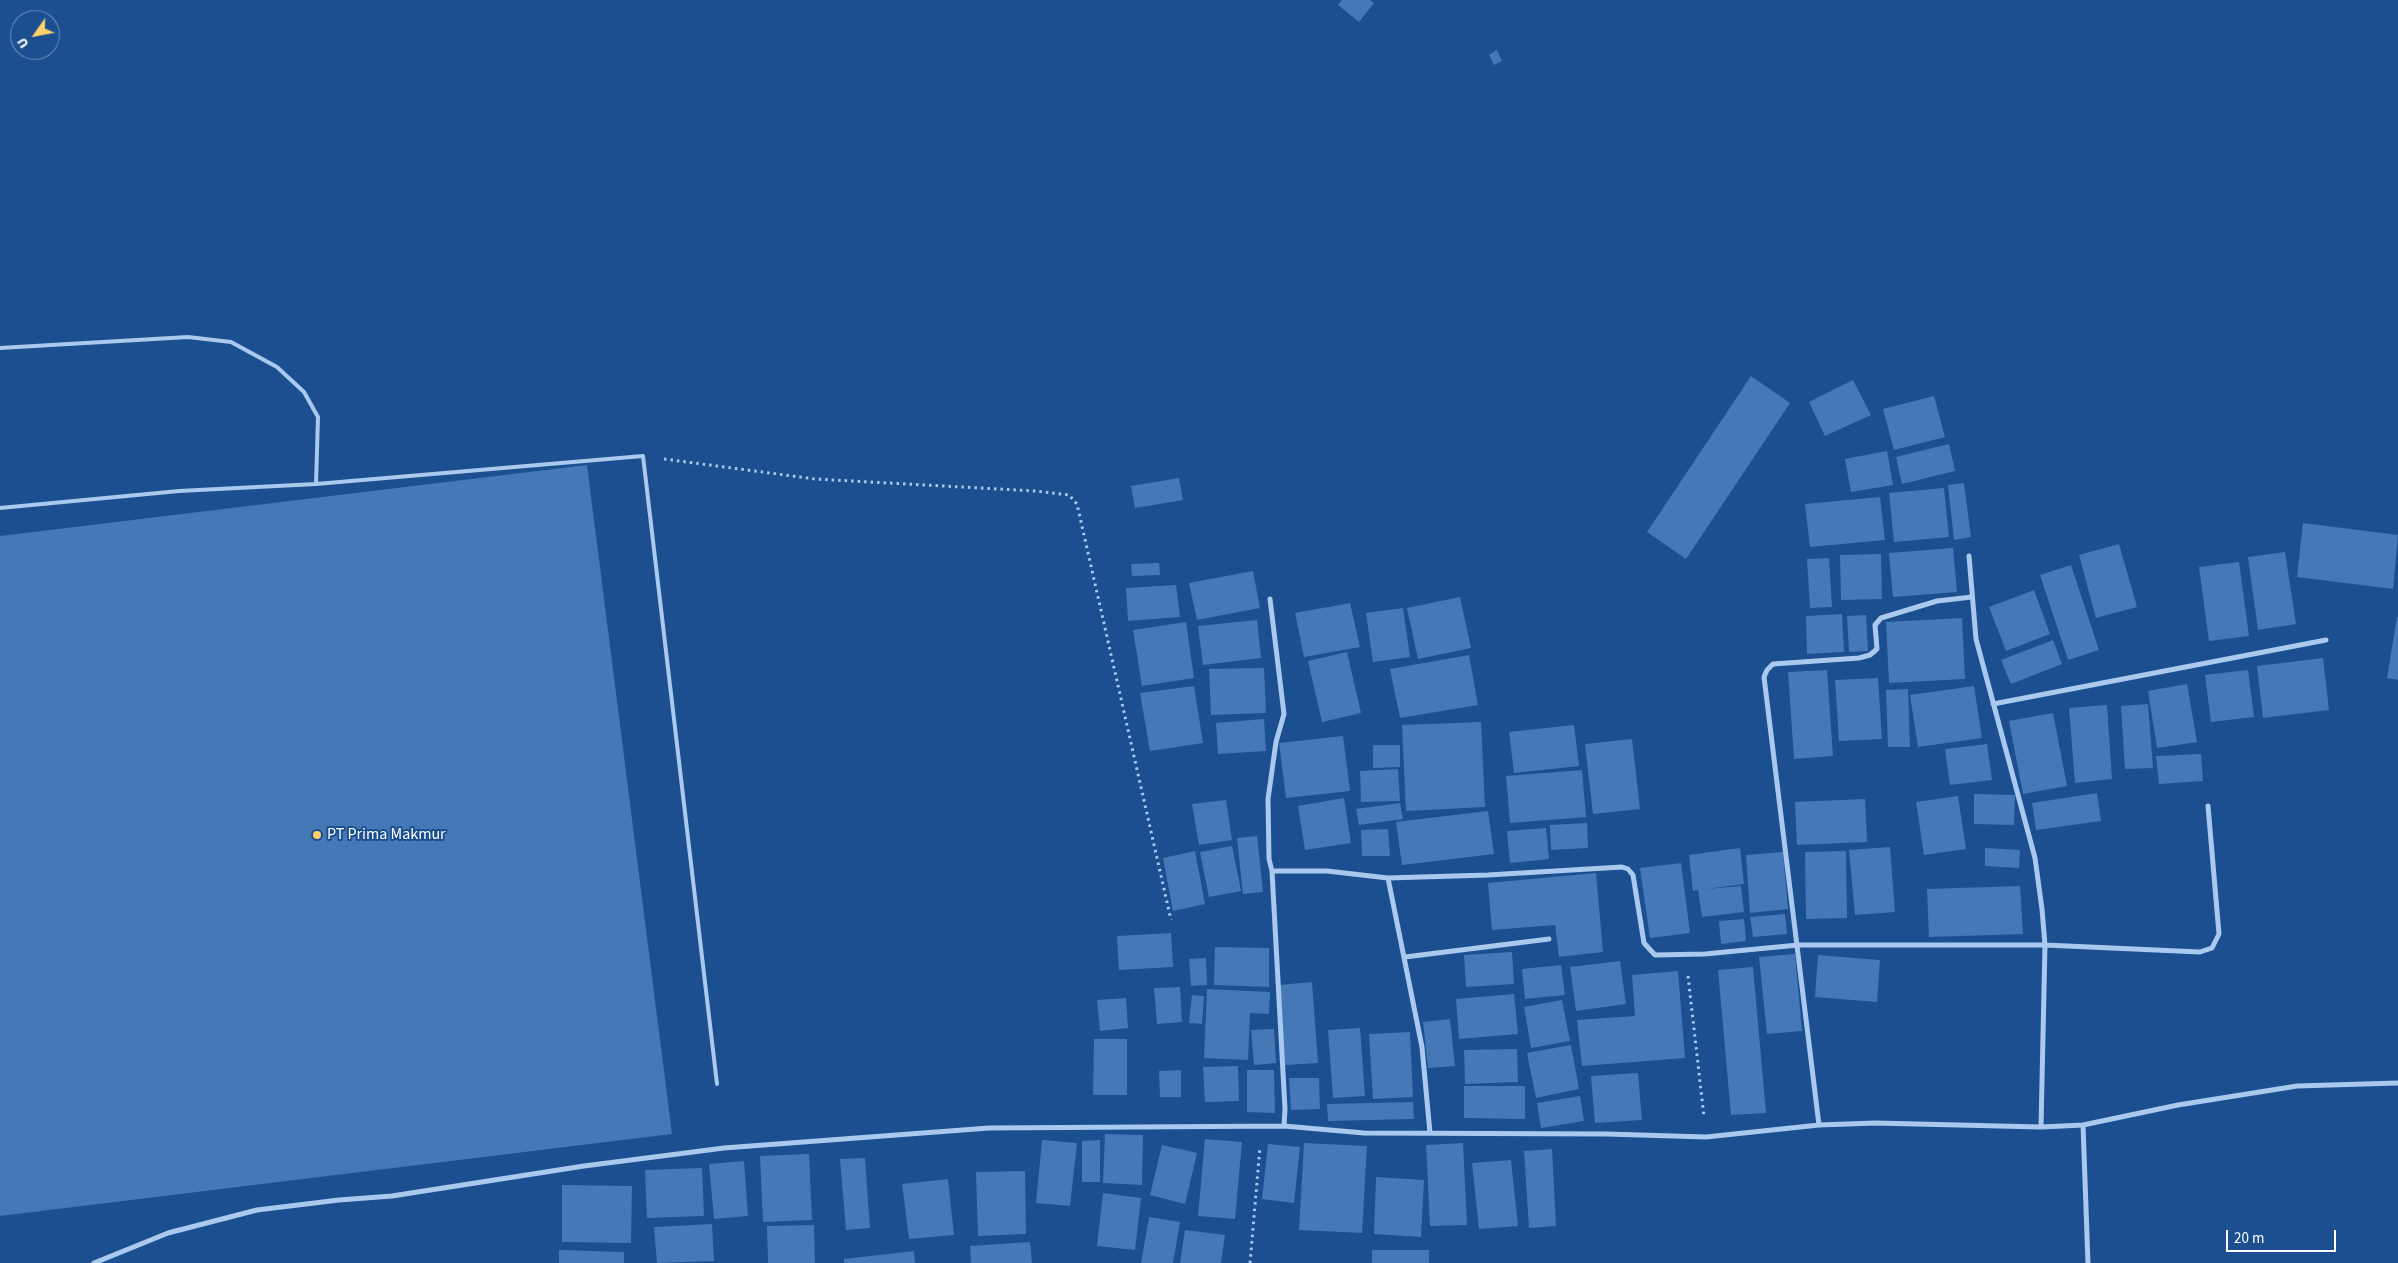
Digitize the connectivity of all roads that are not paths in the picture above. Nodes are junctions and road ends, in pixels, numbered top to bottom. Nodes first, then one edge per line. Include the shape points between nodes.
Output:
1 (0, 348) edge
2 (316, 484) junction
3 (0, 508) edge
4 (1969, 556) dead end
5 (1972, 598) junction
6 (1270, 599) dead end
7 (2326, 640) dead end
8 (1993, 704) junction
9 (2208, 806) dead end
10 (1272, 871) junction
11 (1388, 878) junction
12 (1549, 939) dead end
13 (1798, 945) junction
14 (2045, 945) junction
15 (1405, 957) junction
16 (2398, 1082) edge
17 (716, 1084) dead end
18 (1819, 1125) junction
19 (2083, 1125) junction
20 (1284, 1126) junction
21 (2040, 1127) junction
22 (1430, 1133) junction
23 (94, 1263) edge
24 (2088, 1263) edge

1 - 2 lane via 188,337 231,342 277,367 304,392 318,417
2 - 3 lane via 179,491
2 - 17 lane via 643,456
4 - 5 street
5 - 8 street via 1976,639
5 - 13 street via 1937,602 1880,618 1875,626 1877,649 1870,655 1773,664 1767,670 1764,677
6 - 10 street via 1284,714 1276,742 1268,799
7 - 8 street
8 - 14 street via 2035,858
9 - 14 street via 2219,934 2212,948 2200,952
10 - 11 street via 1326,871
10 - 20 street
11 - 13 street via 1622,867 1633,875 1644,943 1656,955
11 - 15 street
12 - 15 street
13 - 14 street
13 - 18 street
14 - 21 street
15 - 22 street via 1422,1047
16 - 19 street via 2297,1086 2178,1105
18 - 21 street via 1875,1123
18 - 22 street via 1706,1137
19 - 21 street
19 - 24 street
20 - 22 street via 1364,1133
20 - 23 street via 989,1128 724,1148 392,1196 257,1210 168,1234

